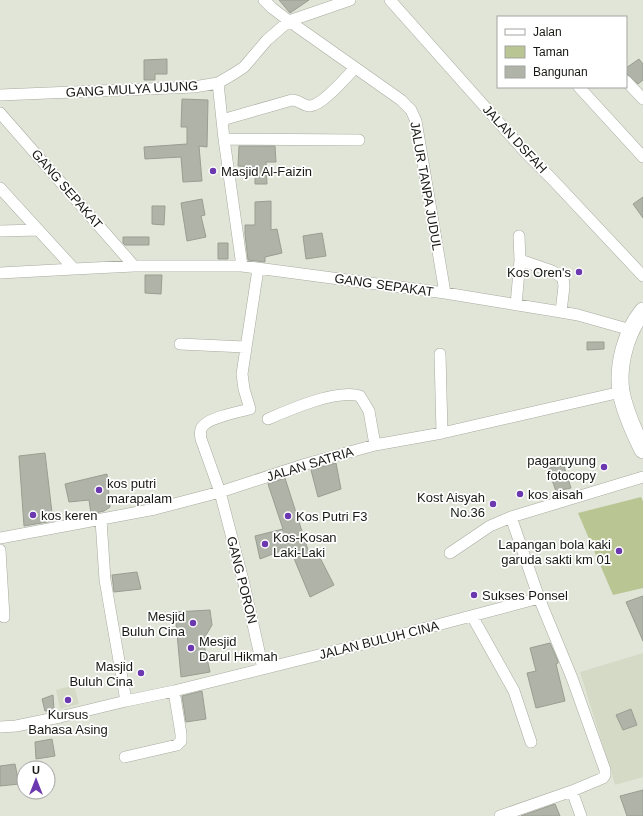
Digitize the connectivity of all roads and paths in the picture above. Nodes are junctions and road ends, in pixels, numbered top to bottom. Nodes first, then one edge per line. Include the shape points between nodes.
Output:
1 (264, 0) edge
2 (350, 0) edge
3 (390, 0) edge
4 (289, 21) junction
5 (354, 68) junction
6 (627, 82) edge
7 (218, 83) junction
8 (580, 88) edge
9 (0, 94) edge
10 (643, 99) edge
11 (0, 113) edge
12 (222, 120) junction
13 (224, 139) junction
14 (359, 140) dead end
15 (643, 157) edge
16 (1, 190) edge
17 (38, 230) junction
18 (0, 231) edge
19 (518, 236) dead end
20 (520, 260) junction
21 (134, 266) junction
22 (242, 266) junction
23 (74, 269) junction
24 (258, 269) junction
25 (0, 273) edge
26 (643, 276) edge
27 (445, 293) junction
28 (516, 305) junction
29 (643, 311) edge
30 (561, 312) junction
31 (631, 330) junction
32 (180, 344) dead end
33 (245, 347) junction
34 (440, 354) dead end
35 (621, 392) junction
36 (268, 419) dead end
37 (442, 433) junction
38 (375, 445) junction
39 (643, 450) edge
40 (643, 476) edge
41 (220, 492) junction
42 (511, 517) junction
43 (101, 520) junction
44 (0, 538) edge
45 (0, 550) edge
46 (450, 552) dead end
47 (539, 598) junction
48 (472, 616) junction
49 (4, 617) dead end
50 (263, 669) junction
51 (174, 692) junction
52 (126, 701) junction
53 (0, 727) edge
54 (531, 742) dead end
55 (125, 757) dead end
56 (572, 791) junction
57 (500, 816) edge
58 (581, 816) edge

1 - 4 street, JALUR TANPA JUDUL
2 - 4 street
3 - 26 street, JALAN DSFAH via 526,153
4 - 5 street, JALUR TANPA JUDUL
4 - 7 street, GANG MULYA UJUNG via 267,40 244,67
5 - 12 street via 316,104 308,106 292,100
5 - 27 street, JALUR TANPA JUDUL via 405,103 414,115
6 - 10 street
7 - 9 street, GANG MULYA UJUNG via 187,88
7 - 12 street
8 - 15 street
11 - 21 street, GANG SEPAKAT
12 - 13 street
13 - 14 street
13 - 22 street
16 - 17 street
17 - 18 street
17 - 23 street
19 - 20 street
20 - 28 street
20 - 30 street via 562,277 564,286
21 - 22 street, GANG SEPAKAT
21 - 23 street, GANG SEPAKAT
22 - 24 street, GANG SEPAKAT
23 - 25 street, GANG SEPAKAT
24 - 27 street, GANG SEPAKAT
24 - 33 street
27 - 28 street, GANG SEPAKAT
28 - 30 street, GANG SEPAKAT
29 - 31 highway
30 - 31 street, GANG SEPAKAT
31 - 35 highway via 622,359
32 - 33 street
33 - 41 street, GANG PORON via 242,374 250,408 211,421 203,425 200,432
34 - 37 street
35 - 37 street, JALAN SATRIA
35 - 39 highway via 632,428
36 - 38 street via 325,398 353,394 360,396 369,411
37 - 38 street, JALAN SATRIA
38 - 41 street, JALAN SATRIA
40 - 42 street
41 - 43 street, JALAN SATRIA
41 - 50 street, GANG PORON
42 - 46 street via 490,526
42 - 47 street
43 - 44 street, JALAN SATRIA
43 - 52 street via 105,580
45 - 49 street
47 - 48 street, JALAN BULUH CINA
47 - 56 street via 572,678 606,775
48 - 50 street, JALAN BULUH CINA
48 - 54 street via 514,690
50 - 51 street, JALAN BULUH CINA
51 - 52 street, JALAN BULUH CINA
51 - 55 street via 181,741 177,745
52 - 53 street, JALAN BULUH CINA via 60,717
56 - 57 street
56 - 58 street

